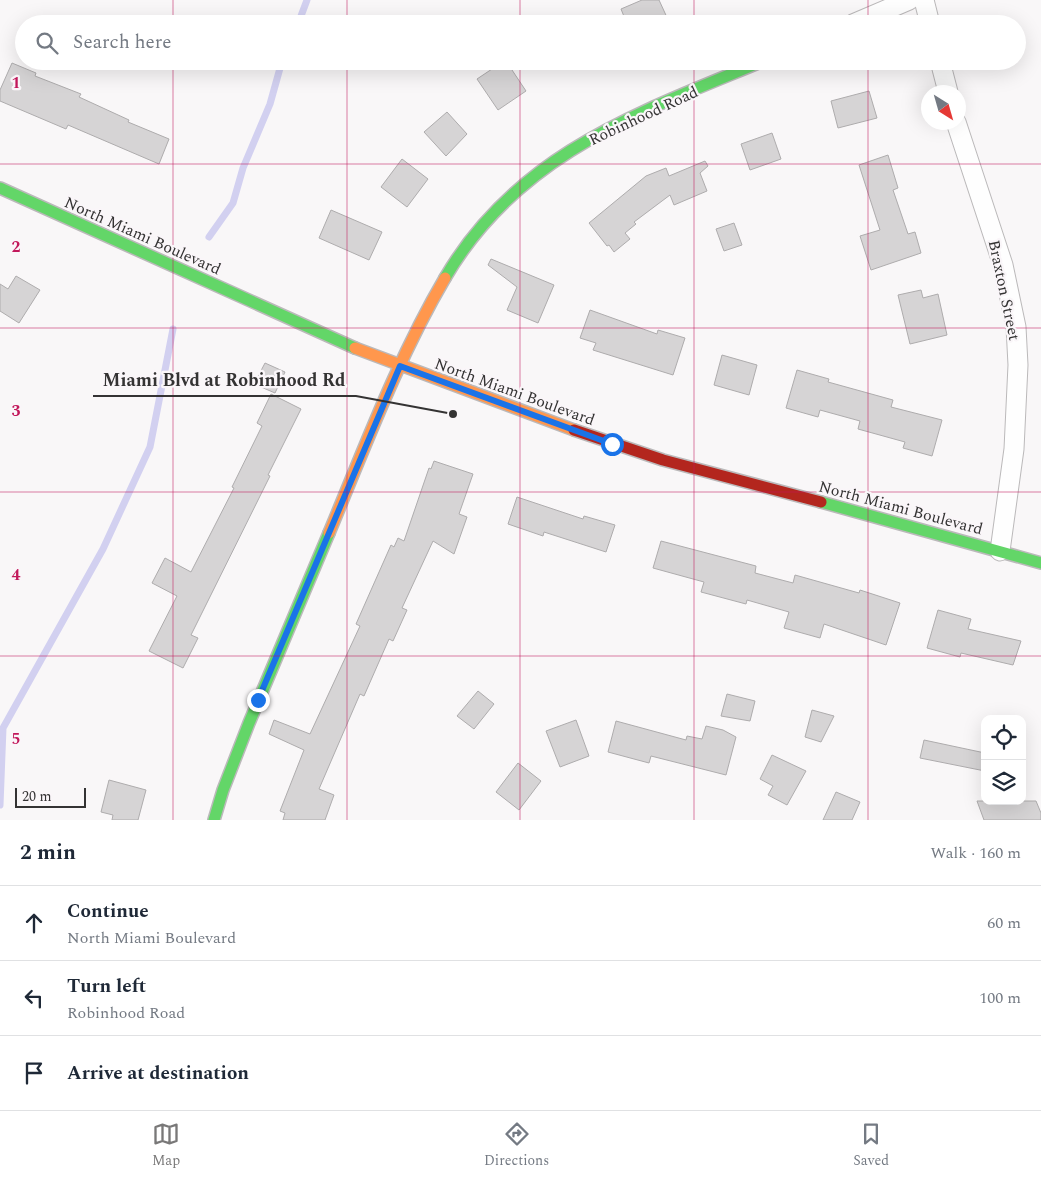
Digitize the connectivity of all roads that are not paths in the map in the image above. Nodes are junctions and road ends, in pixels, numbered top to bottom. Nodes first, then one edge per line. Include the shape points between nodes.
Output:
1 (909, 0) edge
2 (924, 0) edge
3 (874, 15) edge
4 (928, 15) edge
5 (743, 70) edge
6 (942, 70) edge
7 (946, 85) edge
8 (959, 130) edge
9 (0, 188) edge
10 (400, 366) junction
11 (1000, 552) junction
12 (1041, 563) edge
13 (214, 820) edge

1 - 3 street
2 - 4 street
5 - 10 main road, Robinhood Road via 602,130 517,189 461,250 439,285
6 - 7 street
8 - 11 street, Braxton Street via 1003,265 1016,327 1018,364 1014,449
9 - 10 main road, North Miami Boulevard via 335,340
10 - 11 main road, North Miami Boulevard via 654,458
10 - 13 main road, Robinhood Road via 258,700
11 - 12 main road, North Miami Boulevard

